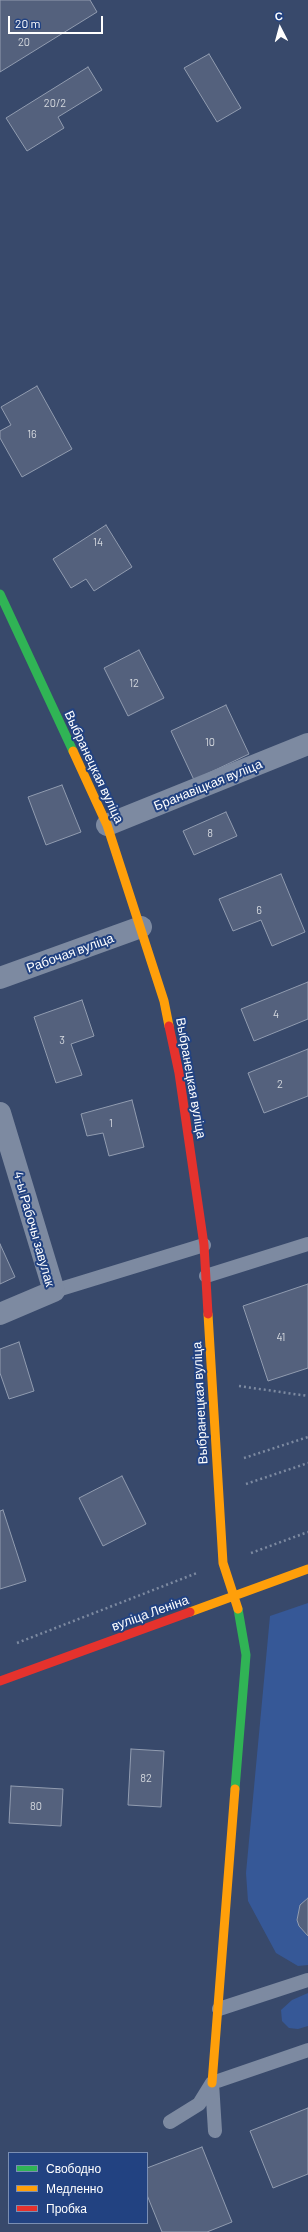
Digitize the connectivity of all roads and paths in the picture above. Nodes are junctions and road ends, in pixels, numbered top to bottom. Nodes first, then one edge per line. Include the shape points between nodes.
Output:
1 (0, 594) edge
2 (308, 744) edge
3 (107, 825) junction
4 (141, 927) junction
5 (0, 978) edge
6 (0, 1113) edge
7 (308, 1244) edge
8 (204, 1245) junction
9 (206, 1276) junction
10 (54, 1291) junction
11 (0, 1314) edge
12 (212, 1382) junction
13 (308, 1396) edge
14 (308, 1436) edge
15 (308, 1463) edge
16 (217, 1467) junction
17 (218, 1494) junction
18 (308, 1532) edge
19 (223, 1563) junction
20 (308, 1569) edge
21 (233, 1597) junction
22 (15, 1644) dead end
23 (0, 1681) edge
24 (308, 1980) edge
25 (219, 2009) junction
26 (308, 2050) edge
27 (212, 2083) junction
28 (170, 2122) dead end
29 (215, 2131) dead end

1 - 3 street, Выбранецкая вуліца
2 - 3 street, Бранавіцкая вуліца
3 - 4 street, Выбранецкая вуліца
4 - 5 street, Рабочая вуліца
4 - 8 street, Выбранецкая вуліца via 164,1001 179,1073
6 - 10 street, 4-ы Рабочы завулак
7 - 9 lane
8 - 9 street, Выбранецкая вуліца
8 - 10 lane
9 - 12 street, Выбранецкая вуліца
10 - 11 street, 4-ы Рабочы завулак
12 - 13 path
12 - 16 street, Выбранецкая вуліца
14 - 16 path
15 - 17 path
16 - 17 street, Выбранецкая вуліца
17 - 19 street, Выбранецкая вуліца
18 - 19 path
19 - 21 street, Выбранецкая вуліца
19 - 22 path
20 - 21 street, вуліца Леніна
21 - 23 street, вуліца Леніна
21 - 25 street, Выбранецкая вуліца via 240,1615 246,1655
24 - 25 lane
25 - 27 street, Выбранецкая вуліца
26 - 27 lane
27 - 28 lane via 199,2104
27 - 29 lane

